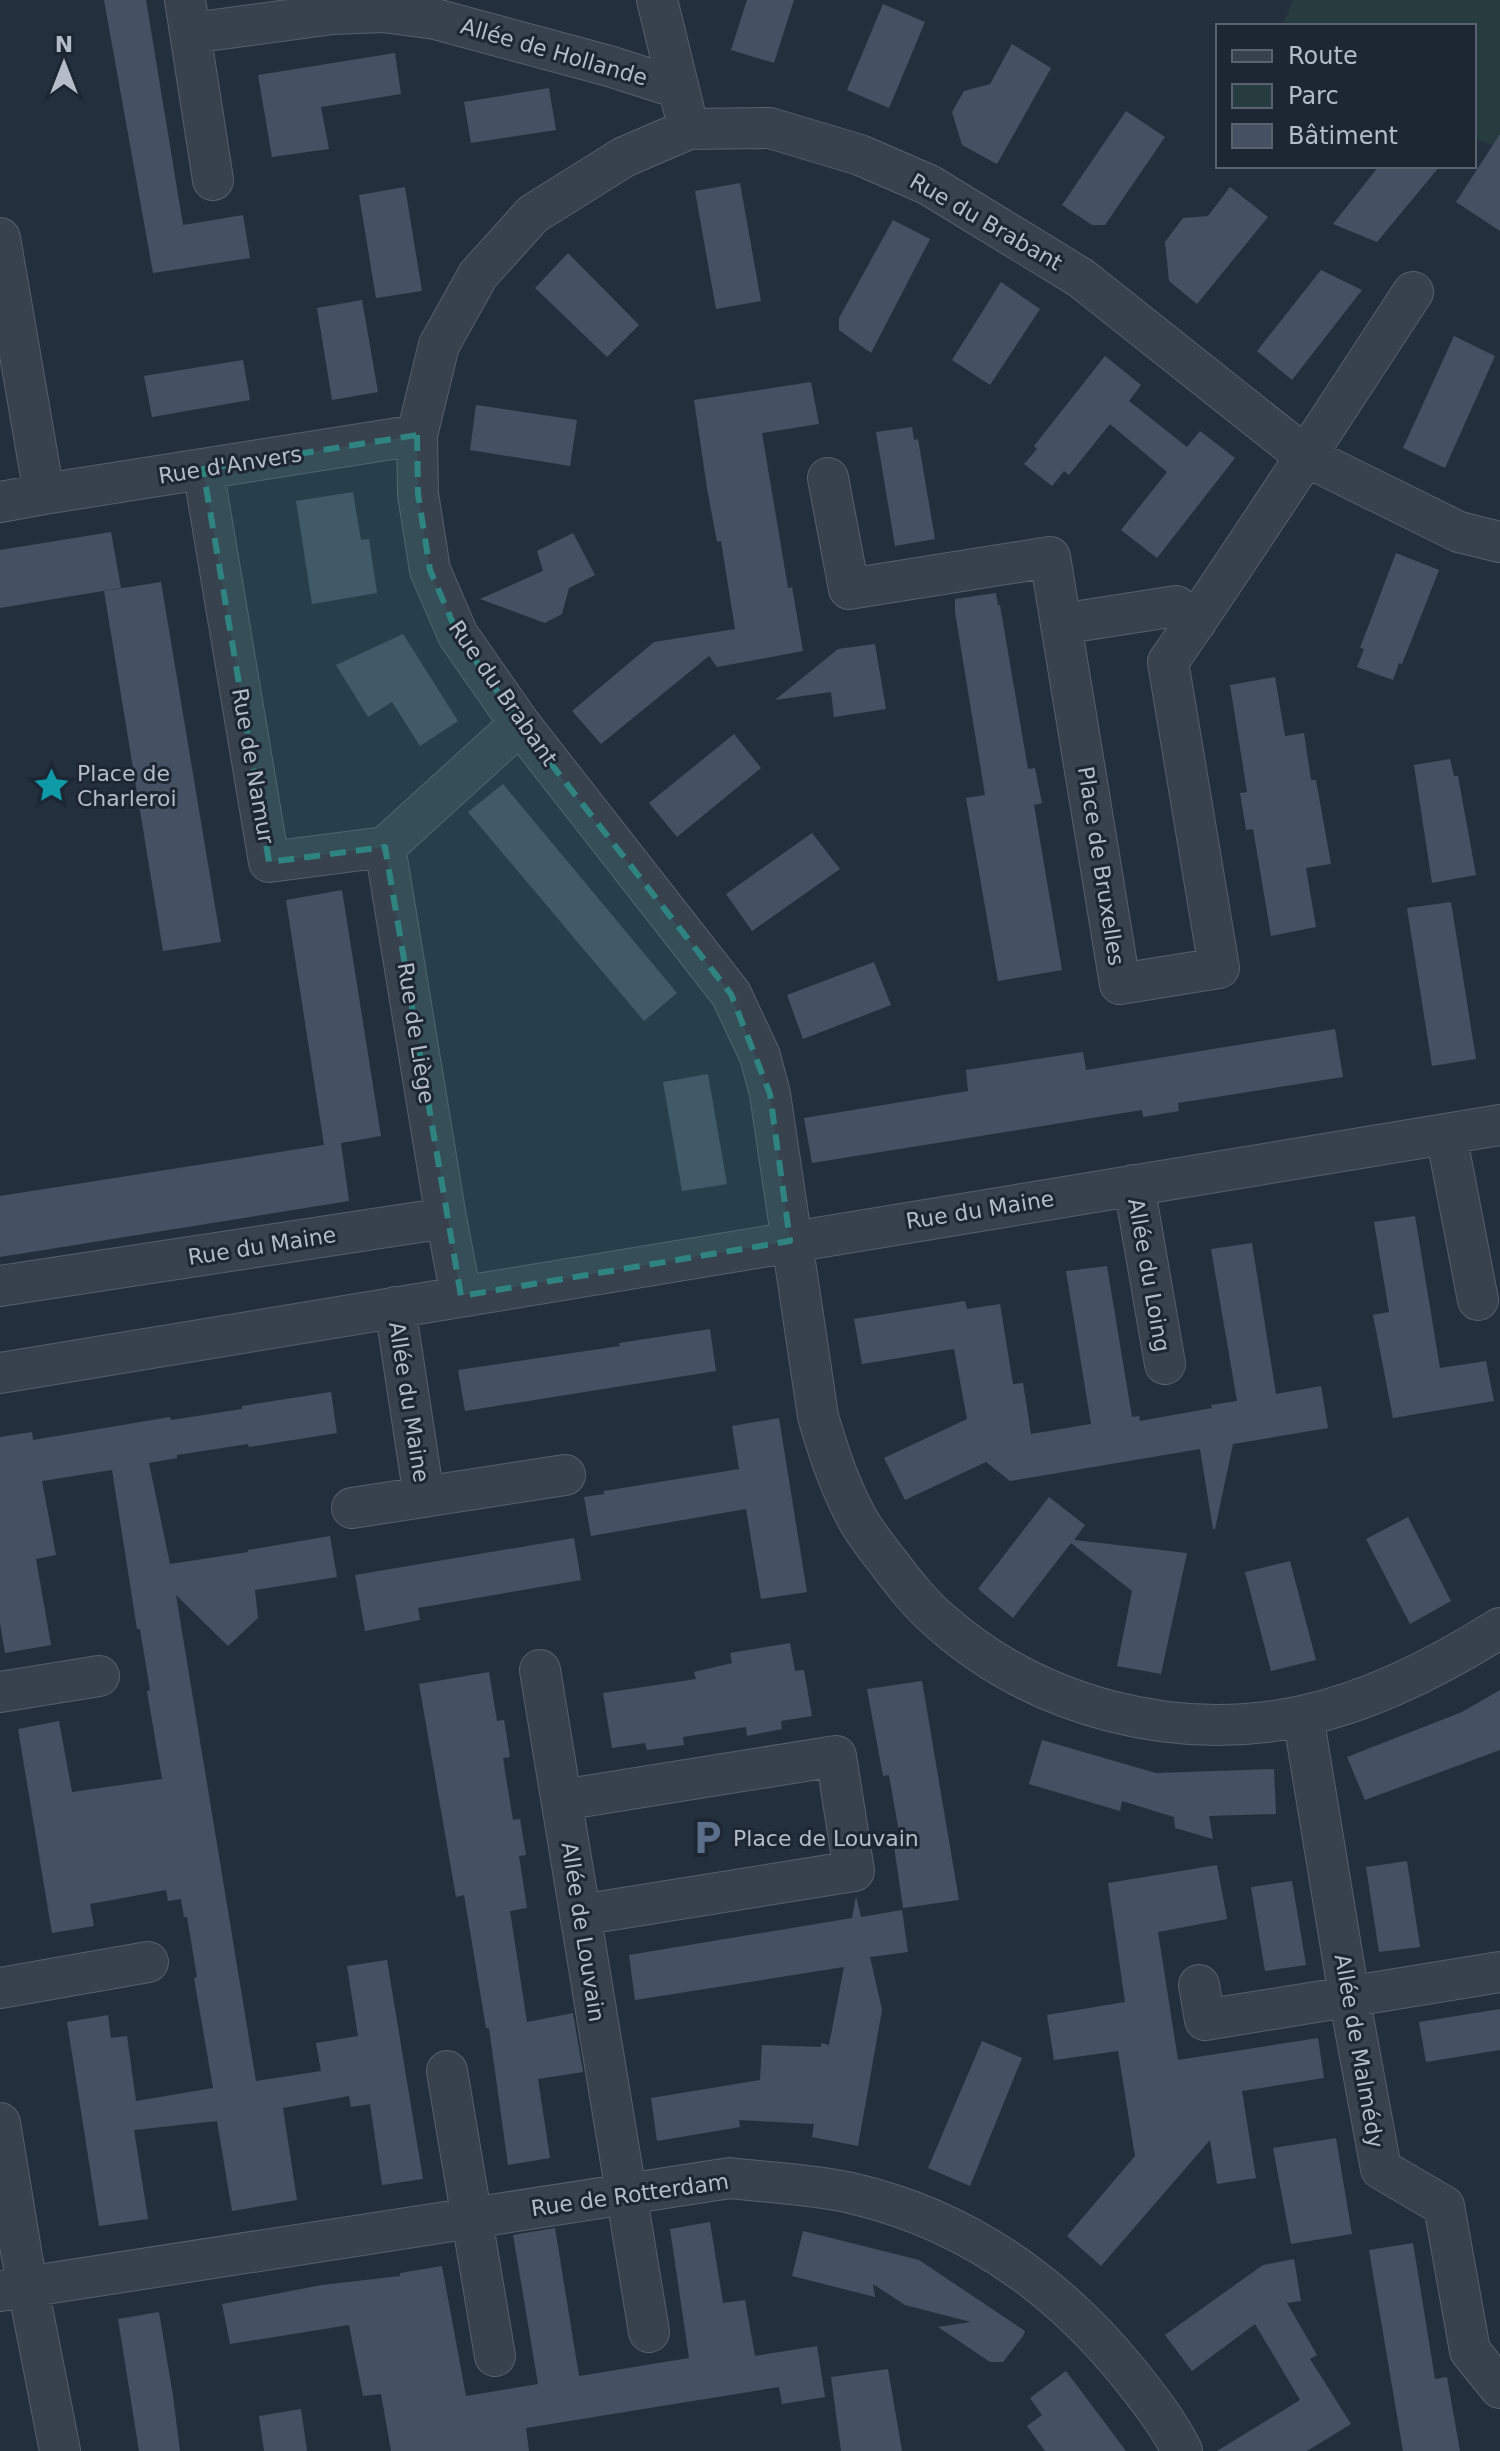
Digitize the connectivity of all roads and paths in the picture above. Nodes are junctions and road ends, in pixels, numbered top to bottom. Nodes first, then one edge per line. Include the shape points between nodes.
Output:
1 (657, 0) edge
2 (188, 17) edge
3 (678, 88) junction
4 (689, 129) junction
5 (213, 180) dead end
6 (0, 238) edge
7 (4, 279) edge
8 (1413, 292) dead end
9 (417, 435) junction
10 (1305, 456) junction
11 (203, 469) junction
12 (828, 478) dead end
13 (44, 494) junction
14 (0, 502) edge
15 (1500, 542) edge
16 (1196, 622) junction
17 (1061, 624) junction
18 (520, 724) junction
19 (385, 847) junction
20 (1500, 1125) edge
21 (1446, 1134) junction
22 (1134, 1185) junction
23 (446, 1218) junction
24 (790, 1241) junction
25 (0, 1286) edge
26 (461, 1296) junction
27 (1478, 1300) dead end
28 (395, 1307) junction
29 (1165, 1364) dead end
30 (0, 1373) edge
31 (565, 1475) dead end
32 (424, 1497) junction
33 (352, 1508) dead end
34 (1500, 1628) edge
35 (540, 1670) dead end
36 (99, 1676) dead end
37 (0, 1692) edge
38 (1303, 1716) junction
39 (562, 1800) junction
40 (580, 1915) junction
41 (148, 1962) dead end
42 (1500, 1972) edge
43 (1199, 1985) dead end
44 (0, 1988) edge
45 (1349, 1996) junction
46 (447, 2071) dead end
47 (0, 2123) edge
48 (626, 2194) junction
49 (472, 2218) junction
50 (15, 2288) edge
51 (649, 2332) dead end
52 (495, 2356) dead end
53 (1500, 2388) edge
54 (60, 2451) edge
55 (1182, 2451) edge

1 - 3 street
2 - 3 street, Allée de Hollande via 383,12 435,19
2 - 5 street, Allée de Hollande
3 - 4 street
4 - 9 street, Rue du Brabant via 624,157 533,214 478,275 439,345
4 - 10 street, Rue du Brabant via 770,128 860,155 929,185 1081,278
6 - 7 street
7 - 13 street
8 - 10 street, Place de Bruxelles
9 - 11 street, Rue d'Anvers
9 - 18 street, Rue du Brabant via 418,494 430,570 458,635
10 - 15 street, Rue du Brabant via 1459,532
10 - 16 street, Place de Bruxelles
11 - 13 street, Rue d'Anvers
11 - 19 street, Rue de Namur via 269,862
12 - 17 street via 849,589 1050,557
13 - 14 street, Rue d'Anvers
16 - 17 street via 1176,606
16 - 17 street, Place de Bruxelles via 1168,662 1219,968 1120,984
18 - 19 street
18 - 24 street, Rue du Brabant via 736,1004 760,1056 770,1094
19 - 23 street, Rue de Liège
20 - 21 street, Rue du Maine
21 - 22 street, Rue du Maine
21 - 27 street
22 - 24 street, Rue du Maine
22 - 29 street, Allée du Loing
23 - 25 street, Rue du Maine
23 - 26 street
24 - 26 street, Rue du Maine
24 - 38 street, Rue du Brabant via 818,1416 833,1468 875,1545 941,1622 1018,1674 1113,1712 1200,1725
26 - 28 street, Rue du Maine
28 - 30 street, Rue du Maine
28 - 32 street, Allée du Maine
31 - 32 street, Allée du Maine
32 - 33 street, Allée du Maine
34 - 38 street, Rue du Brabant via 1408,1679
35 - 39 street, Allée de Louvain
36 - 37 street
38 - 45 street, Allée de Malmédy
39 - 40 street, Allée de Louvain
39 - 40 street via 836,1756 843,1799 854,1871
40 - 48 street, Allée de Louvain
41 - 44 street
42 - 45 street
43 - 45 street via 1205,2020
45 - 53 street, Allée de Malmédy via 1381,2169 1444,2206 1470,2351
46 - 49 street
47 - 50 street via 22,2257
48 - 49 street, Rue de Rotterdam
48 - 51 street, Allée de Louvain
48 - 55 street, Rue de Rotterdam via 730,2178 849,2192 923,2214 989,2247 1087,2326 1149,2398
49 - 50 street, Rue de Rotterdam
49 - 52 street
50 - 54 street

